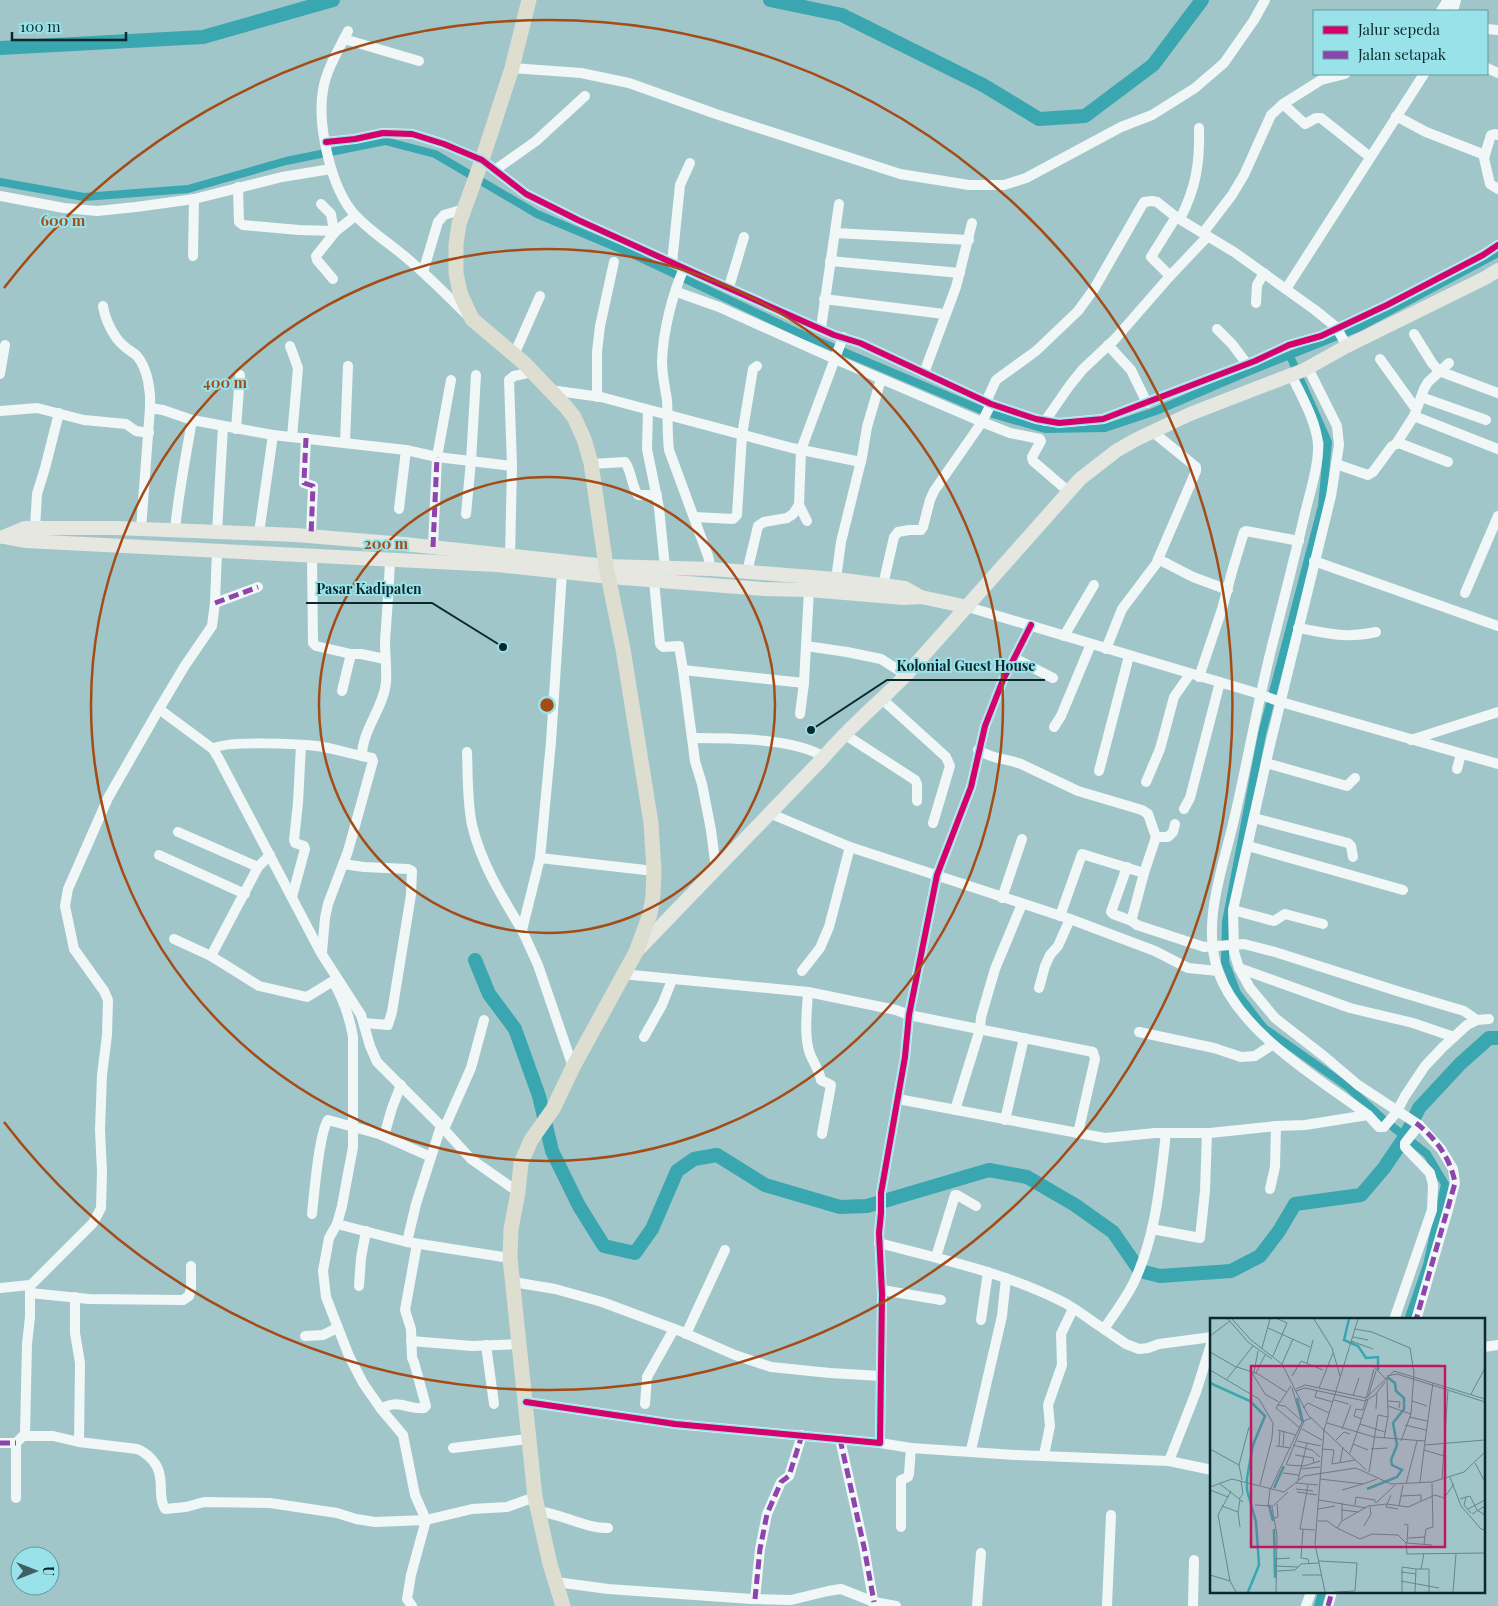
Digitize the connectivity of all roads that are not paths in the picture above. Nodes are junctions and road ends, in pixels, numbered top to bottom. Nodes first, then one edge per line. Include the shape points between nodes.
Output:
1 (530, 0) edge
2 (1264, 0) edge
3 (419, 61) dead end
4 (512, 68) junction
5 (1341, 75) edge
6 (1423, 75) edge
7 (585, 96) dead end
8 (1283, 104) junction
9 (1396, 116) junction
10 (1199, 128) dead end
11 (1498, 135) edge
12 (326, 144) junction
13 (1485, 155) junction
14 (1370, 157) junction
15 (690, 163) dead end
16 (480, 164) junction
17 (330, 166) junction
18 (495, 170) junction
19 (238, 187) junction
20 (1498, 189) edge
21 (0, 196) edge
22 (194, 199) junction
23 (466, 202) junction
24 (321, 204) dead end
25 (839, 204) dead end
26 (355, 216) junction
27 (1178, 218) junction
28 (972, 223) dead end
29 (335, 231) junction
30 (835, 233) junction
31 (1205, 235) junction
32 (744, 237) dead end
33 (968, 240) junction
34 (1498, 245) edge
35 (193, 256) dead end
36 (830, 261) junction
37 (614, 262) dead end
38 (672, 263) junction
39 (684, 270) junction
40 (1498, 270) edge
41 (422, 272) junction
42 (960, 273) junction
43 (1264, 273) junction
44 (1170, 276) junction
45 (333, 279) dead end
46 (729, 287) junction
47 (1286, 289) junction
48 (677, 291) junction
49 (540, 296) dead end
50 (824, 299) junction
51 (1256, 303) dead end
52 (103, 306) dead end
53 (944, 314) junction
54 (472, 319) junction
55 (821, 328) junction
56 (1217, 329) dead end
57 (1414, 334) dead end
58 (1341, 336) junction
59 (843, 339) junction
60 (5, 345) dead end
61 (1108, 345) junction
62 (290, 346) dead end
63 (514, 355) junction
64 (835, 358) junction
65 (1380, 359) dead end
66 (1449, 362) dead end
67 (1247, 364) junction
68 (348, 366) dead end
69 (757, 366) dead end
70 (1299, 371) junction
71 (1439, 371) junction
72 (532, 372) junction
73 (924, 373) junction
74 (0, 374) edge
75 (240, 375) dead end
76 (476, 375) dead end
77 (881, 379) junction
78 (451, 380) dead end
79 (550, 390) junction
80 (1498, 393) edge
81 (597, 397) junction
82 (1421, 397) junction
83 (1147, 403) junction
84 (988, 405) junction
85 (150, 408) junction
86 (648, 410) junction
87 (0, 411) edge
88 (1415, 412) junction
89 (59, 413) junction
90 (667, 415) junction
91 (192, 420) junction
92 (982, 420) junction
93 (1486, 420) dead end
94 (1045, 421) junction
95 (223, 427) junction
96 (236, 429) junction
97 (1153, 432) junction
98 (149, 433) junction
99 (742, 435) junction
100 (273, 436) junction
101 (292, 437) junction
102 (306, 438) junction
103 (345, 442) junction
104 (1396, 444) junction
105 (1498, 449) edge
106 (406, 450) junction
107 (801, 450) junction
108 (437, 457) junction
109 (471, 461) junction
110 (861, 462) junction
111 (1448, 462) dead end
112 (591, 464) junction
113 (1336, 464) junction
114 (512, 466) junction
115 (1069, 492) junction
116 (657, 495) junction
117 (799, 505) junction
118 (399, 509) dead end
119 (466, 514) dead end
120 (1498, 516) edge
121 (694, 517) junction
122 (807, 521) dead end
123 (35, 528) junction
124 (116, 528) junction
125 (141, 529) junction
126 (175, 530) junction
127 (223, 532) junction
128 (259, 534) junction
129 (296, 535) junction
130 (311, 536) junction
131 (2, 538) edge
132 (1299, 541) junction
133 (115, 544) junction
134 (433, 547) junction
135 (223, 551) junction
136 (294, 555) junction
137 (312, 556) junction
138 (510, 556) junction
139 (1158, 558) junction
140 (390, 560) junction
141 (1314, 562) junction
142 (665, 567) junction
143 (711, 569) junction
144 (562, 572) junction
145 (608, 572) junction
146 (747, 572) junction
147 (836, 579) junction
148 (654, 580) junction
149 (883, 585) junction
150 (1094, 585) dead end
151 (258, 587) dead end
152 (808, 590) junction
153 (1228, 590) junction
154 (1465, 593) dead end
155 (921, 597) junction
156 (215, 603) junction
157 (968, 607) junction
158 (1031, 625) junction
159 (1498, 626) edge
160 (1298, 628) junction
161 (1376, 632) dead end
162 (1064, 636) junction
163 (1091, 644) junction
164 (806, 646) junction
165 (1106, 648) junction
166 (351, 654) junction
167 (1129, 656) junction
168 (1014, 658) junction
169 (385, 659) junction
170 (683, 670) junction
171 (906, 675) junction
172 (1194, 676) junction
173 (1053, 678) dead end
174 (1220, 682) junction
175 (804, 683) junction
176 (342, 691) dead end
177 (1262, 695) junction
178 (882, 700) junction
179 (1279, 702) junction
180 (162, 711) junction
181 (1498, 712) edge
182 (800, 714) dead end
183 (1054, 727) dead end
184 (844, 734) junction
185 (692, 738) junction
186 (1410, 740) junction
187 (301, 745) junction
188 (213, 749) junction
189 (978, 750) junction
190 (467, 752) dead end
191 (1461, 754) junction
192 (362, 756) junction
193 (824, 757) junction
194 (1266, 763) junction
195 (1498, 764) edge
196 (1457, 769) dead end
197 (1099, 772) dead end
198 (1355, 778) dead end
199 (1146, 782) dead end
200 (917, 801) dead end
201 (1184, 809) dead end
202 (769, 813) junction
203 (1254, 818) junction
204 (933, 823) dead end
205 (1175, 824) dead end
206 (178, 832) dead end
207 (1156, 837) junction
208 (1022, 839) dead end
209 (1248, 846) junction
210 (850, 847) junction
211 (159, 855) dead end
212 (270, 855) junction
213 (1353, 857) dead end
214 (540, 858) junction
215 (343, 864) junction
216 (258, 867) junction
217 (1127, 867) junction
218 (716, 869) junction
219 (654, 871) junction
220 (1144, 873) junction
221 (937, 875) junction
222 (1403, 890) dead end
223 (245, 894) junction
224 (292, 897) junction
225 (1002, 898) junction
226 (1022, 904) junction
227 (1233, 910) junction
228 (1065, 918) junction
229 (1132, 921) junction
230 (1323, 924) dead end
231 (522, 930) junction
232 (174, 939) dead end
233 (1232, 944) junction
234 (1213, 946) junction
235 (636, 952) junction
236 (321, 953) junction
237 (211, 956) junction
238 (1239, 968) junction
239 (802, 971) dead end
240 (1218, 971) junction
241 (622, 974) junction
242 (335, 978) junction
243 (672, 980) junction
244 (1039, 988) dead end
245 (808, 992) junction
246 (352, 1000) junction
247 (346, 1012) junction
248 (909, 1016) junction
249 (1489, 1019) dead end
250 (484, 1020) dead end
251 (1477, 1020) junction
252 (364, 1023) junction
253 (980, 1029) junction
254 (1139, 1032) dead end
255 (644, 1037) dead end
256 (1454, 1037) junction
257 (1024, 1038) junction
258 (1272, 1045) junction
259 (573, 1067) junction
260 (401, 1085) junction
261 (898, 1099) junction
262 (955, 1110) junction
263 (1399, 1113) junction
264 (1368, 1115) junction
265 (1005, 1120) junction
266 (1276, 1126) junction
267 (443, 1127) junction
268 (1416, 1127) junction
269 (354, 1128) junction
270 (1078, 1133) junction
271 (1166, 1133) junction
272 (1207, 1133) junction
273 (822, 1134) dead end
274 (384, 1136) junction
275 (431, 1157) junction
276 (1270, 1189) dead end
277 (518, 1192) junction
278 (976, 1206) dead end
279 (312, 1214) dead end
280 (337, 1224) junction
281 (1152, 1229) junction
282 (366, 1231) junction
283 (412, 1243) junction
284 (880, 1243) junction
285 (725, 1250) dead end
286 (936, 1257) junction
287 (510, 1258) junction
288 (191, 1266) dead end
289 (988, 1272) junction
290 (1006, 1278) junction
291 (513, 1282) junction
292 (359, 1286) dead end
293 (0, 1288) edge
294 (30, 1289) junction
295 (882, 1290) junction
296 (75, 1297) junction
297 (941, 1300) dead end
298 (1073, 1309) junction
299 (1395, 1318) edge
300 (1417, 1318) edge
301 (981, 1320) dead end
302 (337, 1328) junction
303 (674, 1329) junction
304 (1104, 1329) junction
305 (686, 1334) junction
306 (305, 1336) dead end
307 (1210, 1337) edge
308 (410, 1341) junction
309 (519, 1344) junction
310 (486, 1345) junction
311 (1210, 1347) edge
312 (881, 1376) junction
313 (526, 1402) junction
314 (494, 1404) dead end
315 (645, 1404) dead end
316 (381, 1409) junction
317 (802, 1435) junction
318 (25, 1436) junction
319 (840, 1439) junction
320 (528, 1440) junction
321 (79, 1442) junction
322 (0, 1443) edge
323 (16, 1443) junction
324 (880, 1443) junction
325 (453, 1448) dead end
326 (911, 1448) junction
327 (971, 1450) junction
328 (1044, 1456) junction
329 (1169, 1461) junction
330 (1210, 1470) edge
331 (16, 1498) dead end
332 (536, 1504) junction
333 (1111, 1515) dead end
334 (426, 1520) junction
335 (901, 1527) dead end
336 (608, 1528) dead end
337 (980, 1553) dead end
338 (1194, 1560) dead end
339 (556, 1582) junction
340 (755, 1599) junction
341 (874, 1604) edge
342 (412, 1606) edge
343 (563, 1606) edge
344 (896, 1606) edge
345 (977, 1606) edge
346 (1107, 1606) edge
347 (1193, 1606) edge

1 - 4 highway
2 - 4 street via 1224,63 1195,88 1152,115 1121,127 1026,178 1004,185 968,185 900,174 629,83 581,73
3 - 12 street via 346,35 334,58 323,92
4 - 16 highway
5 - 8 street via 1321,80
6 - 9 street
7 - 18 street via 536,141
8 - 14 street via 1305,124 1321,118
8 - 31 street via 1271,115 1253,157
9 - 13 street via 1426,132
9 - 14 street
10 - 27 street via 1197,175 1189,202
11 - 13 street via 1491,135
12 - 16 street via 383,133 412,134 444,144
12 - 17 street
13 - 20 street via 1490,184
14 - 47 street
15 - 38 street via 680,185
16 - 18 street
16 - 23 highway
17 - 19 street
17 - 26 street via 335,182
18 - 38 street via 526,194
19 - 22 street
19 - 29 street via 239,222 243,225
21 - 22 street via 97,211
22 - 35 street
23 - 41 street via 438,222
23 - 54 highway via 457,237 456,273 460,293
24 - 29 street via 331,214
25 - 30 street
26 - 29 street
26 - 41 street
27 - 31 street
27 - 44 street via 1151,257
27 - 84 street via 1157,202 1144,202 1078,311 1036,351 996,380
28 - 33 street
29 - 45 street via 316,256
30 - 33 street
30 - 36 street
31 - 43 street
31 - 44 street
32 - 46 street
33 - 42 street
34 - 58 street via 1346,325
36 - 42 street
36 - 50 street
37 - 81 street via 600,326
38 - 39 street
39 - 46 street
39 - 48 street
40 - 58 main road
41 - 54 street
42 - 53 street
43 - 47 street
43 - 51 street via 1258,281
44 - 61 street
46 - 55 street
47 - 58 street via 1315,310
48 - 64 street
48 - 90 street via 663,344
49 - 63 street
50 - 53 street
50 - 55 street
52 - 85 street via 105,316 122,345 141,362 149,385
53 - 73 street
54 - 63 highway
55 - 59 street
56 - 67 street
57 - 71 street
58 - 67 street via 1321,336 1290,345
58 - 70 main road
59 - 64 street
59 - 73 street via 860,343
60 - 74 street
61 - 83 street via 1131,370
61 - 94 street via 1070,385
62 - 101 street via 298,368
63 - 72 highway
64 - 77 street
64 - 107 street
65 - 88 street
66 - 71 street
67 - 83 street
68 - 103 street
69 - 99 street via 753,369
70 - 97 main road
70 - 113 street via 1337,426
70 - 132 street via 1318,446
71 - 80 street
71 - 82 street via 1428,382
72 - 79 highway
72 - 114 street via 509,380
73 - 84 street
75 - 96 street
76 - 109 street
77 - 92 street
77 - 110 street
78 - 108 street
79 - 81 street
79 - 112 highway via 574,417
81 - 86 street
82 - 88 street
82 - 93 street
83 - 94 street via 1104,419
84 - 92 street
84 - 94 street
85 - 91 street
85 - 98 street
86 - 90 street
86 - 116 street via 647,449
87 - 89 street via 37,408
88 - 104 street
88 - 105 street
89 - 98 street via 90,422 126,424
89 - 123 street via 37,494
90 - 99 street
90 - 121 street via 669,450
91 - 95 street
91 - 126 street
92 - 115 street via 1010,433 1041,440 1032,458
92 - 149 street via 934,491 921,530 898,532 894,537
95 - 96 street
95 - 127 street
96 - 100 street
97 - 115 main road via 1116,451 1080,479
97 - 139 street via 1196,467
98 - 125 street
99 - 107 street
99 - 121 street via 738,515 734,519
100 - 101 street
100 - 128 street
101 - 102 street
102 - 103 street
102 - 130 street via 304,483 314,486
103 - 106 street
104 - 111 street via 1401,443
104 - 113 street via 1368,475
106 - 108 street
106 - 118 street
107 - 110 street
107 - 117 street
108 - 109 street
108 - 134 street
109 - 114 street
109 - 119 street
110 - 147 street via 841,542
112 - 116 street via 624,462 638,496
112 - 145 highway
113 - 141 street
114 - 138 street
115 - 157 main road
116 - 142 street
117 - 122 street
117 - 146 street via 787,518 758,526
120 - 154 street
121 - 143 street
123 - 124 main road
123 - 131 main road via 25,528
124 - 125 main road
124 - 133 main road
125 - 126 main road
126 - 127 main road
127 - 128 main road
127 - 135 main road
128 - 129 main road
129 - 130 main road
129 - 136 main road
130 - 134 main road
131 - 133 main road
132 - 153 street via 1244,532
132 - 177 street
133 - 135 main road
134 - 138 main road
135 - 136 main road
135 - 156 street
136 - 137 main road
137 - 140 main road
137 - 166 street via 313,643
138 - 145 main road
139 - 153 street via 1193,577
139 - 165 street via 1122,609
140 - 144 main road
140 - 169 street
141 - 159 street
141 - 160 street
142 - 143 main road
142 - 145 main road
143 - 146 main road
144 - 145 main road
144 - 214 street
145 - 148 main road
145 - 219 highway via 651,823
146 - 147 main road
147 - 149 main road
148 - 152 main road
148 - 170 street via 660,644 663,647 679,646
149 - 155 main road via 905,588
150 - 162 street
151 - 156 street
152 - 155 main road
152 - 164 street
153 - 172 street
155 - 157 main road
156 - 180 street via 209,632 184,667
157 - 158 street
157 - 171 main road
158 - 162 street
158 - 168 street
160 - 161 street via 1342,636
160 - 179 street
162 - 163 street
163 - 165 street
163 - 183 street
164 - 171 street via 881,659
164 - 175 street
165 - 167 street
166 - 169 street
166 - 176 street
167 - 172 street
167 - 197 street
168 - 173 street
168 - 189 street via 988,717
169 - 192 street via 386,684
170 - 175 street
170 - 185 street
171 - 178 main road
172 - 174 street
172 - 199 street via 1174,697 1160,748
174 - 177 street
174 - 201 street via 1190,798
175 - 182 street
177 - 179 street
177 - 234 street via 1218,890 1212,923
178 - 184 main road
178 - 204 street via 946,757 950,766
179 - 186 street
179 - 194 street
180 - 188 street
180 - 294 street via 108,798 68,889 68,928 74,949 108,1000 100,1130 101,1208 93,1223
181 - 186 street
184 - 193 main road
184 - 200 street via 915,780
185 - 193 street via 760,741 793,746
185 - 218 street via 712,830
186 - 191 street
187 - 188 street via 240,743
187 - 192 street
187 - 224 street via 294,840 305,849
188 - 212 street
189 - 207 street via 995,759 1012,760 1078,791 1142,810 1148,814
189 - 221 street via 971,787
190 - 231 street via 472,825 502,897
191 - 195 street
191 - 196 street
192 - 215 street via 373,760
193 - 202 main road
194 - 198 street via 1347,786
194 - 203 street
202 - 210 street
202 - 218 main road
203 - 209 street
203 - 213 street via 1348,842
205 - 207 street via 1168,837
206 - 216 street
207 - 220 street
208 - 225 street
209 - 222 street
209 - 227 street
210 - 221 street
210 - 239 street via 829,927 820,948
211 - 223 street
212 - 216 street
212 - 224 street
214 - 219 street
214 - 231 street
215 - 236 street via 325,918
215 - 252 street via 412,871 411,895 388,1025
216 - 223 street
217 - 220 street
217 - 228 street via 1082,854
217 - 229 street via 1111,912
218 - 235 main road
219 - 235 highway via 650,914
220 - 229 street
221 - 225 street
221 - 248 street
223 - 237 street
224 - 236 street
225 - 226 street
226 - 228 street
226 - 253 street via 995,969 980,1017
227 - 230 street via 1274,922 1285,914
227 - 233 street
228 - 240 street via 1154,951 1188,968
228 - 244 street via 1058,946 1045,966
229 - 234 street via 1176,939 1204,947
231 - 259 street via 538,965
232 - 237 street
233 - 234 street
233 - 238 street
233 - 251 street via 1275,952 1437,1002 1464,1011
234 - 240 street
235 - 241 highway
236 - 242 street
237 - 242 street via 260,986 299,996 310,997
238 - 256 street via 1350,1008 1414,1023
238 - 263 street via 1250,988 1275,1018 1358,1085
240 - 258 street via 1238,1007
241 - 243 street
241 - 259 highway
242 - 246 street
242 - 247 street
243 - 245 street
243 - 255 street
245 - 248 street via 896,1010
245 - 273 street via 809,1051 821,1080 831,1085
246 - 247 street
246 - 252 street
247 - 269 street via 353,1037
248 - 253 street
248 - 261 street
249 - 251 street
250 - 267 street via 471,1068
251 - 256 street
252 - 260 street via 377,1062
253 - 257 street
253 - 262 street
254 - 258 street via 1241,1057 1255,1056
256 - 263 street via 1426,1066 1404,1096
257 - 265 street
257 - 270 street via 1093,1052 1095,1059
258 - 264 street
259 - 277 highway via 553,1110 531,1140 520,1163
260 - 267 street
260 - 274 street
261 - 262 street
261 - 284 street via 881,1193
262 - 265 street
263 - 264 street via 1387,1126 1379,1127
263 - 268 street
264 - 266 street via 1306,1125
265 - 270 street
266 - 272 street
266 - 276 street via 1275,1168
267 - 275 street
267 - 277 street via 472,1158
268 - 299 street via 1404,1147 1430,1173 1432,1210
268 - 300 street via 1441,1149 1453,1169 1455,1183
269 - 274 street
269 - 279 street via 330,1120 326,1122
269 - 280 street via 348,1177
270 - 271 street via 1105,1138
271 - 272 street
271 - 281 street
272 - 281 street via 1200,1238
274 - 275 street
275 - 283 street via 416,1204
277 - 287 highway
278 - 286 street via 955,1195
280 - 282 street
280 - 302 street via 329,1238 323,1270 326,1297
281 - 304 street via 1137,1276
282 - 283 street
282 - 292 street via 360,1258
283 - 287 street
283 - 308 street via 406,1310
284 - 286 street
284 - 295 street
285 - 305 street
286 - 289 street
287 - 291 highway
288 - 296 street via 192,1288 183,1300
289 - 290 street
289 - 301 street
290 - 298 street via 1060,1300
290 - 327 street via 1002,1316
291 - 303 street via 602,1302
291 - 309 highway
293 - 294 street
294 - 296 street
294 - 318 street
295 - 297 street
295 - 312 street
296 - 321 street via 75,1334 80,1363
298 - 304 street
298 - 328 street via 1061,1334 1062,1365 1048,1405 1050,1426
302 - 306 street via 323,1335
302 - 316 street via 349,1356
303 - 305 street
303 - 315 street via 647,1377
304 - 307 street via 1139,1349
305 - 312 street via 771,1367
308 - 310 street
308 - 316 street via 426,1406 418,1409 394,1403
309 - 310 street
309 - 313 highway
310 - 314 street
311 - 329 street
312 - 324 street
313 - 317 street via 675,1424
313 - 320 highway
316 - 334 street via 403,1435 415,1495
317 - 319 street
317 - 340 street via 790,1476 781,1482 767,1514
318 - 321 street via 53,1436
318 - 323 street
319 - 324 street
319 - 341 street
320 - 325 street
320 - 332 highway
321 - 334 street via 144,1451 157,1468 166,1509 204,1502 270,1503 375,1522
322 - 323 street
323 - 331 street
324 - 326 street
326 - 327 street
326 - 335 street via 910,1474 901,1480
327 - 328 street
328 - 329 street
329 - 330 street
332 - 334 street via 472,1509
332 - 336 street via 595,1528
332 - 339 highway
333 - 346 street
334 - 342 street via 411,1574 407,1599
337 - 345 street
338 - 347 street
339 - 340 street via 608,1589
339 - 343 highway
340 - 341 street via 791,1600 841,1589
341 - 344 street

